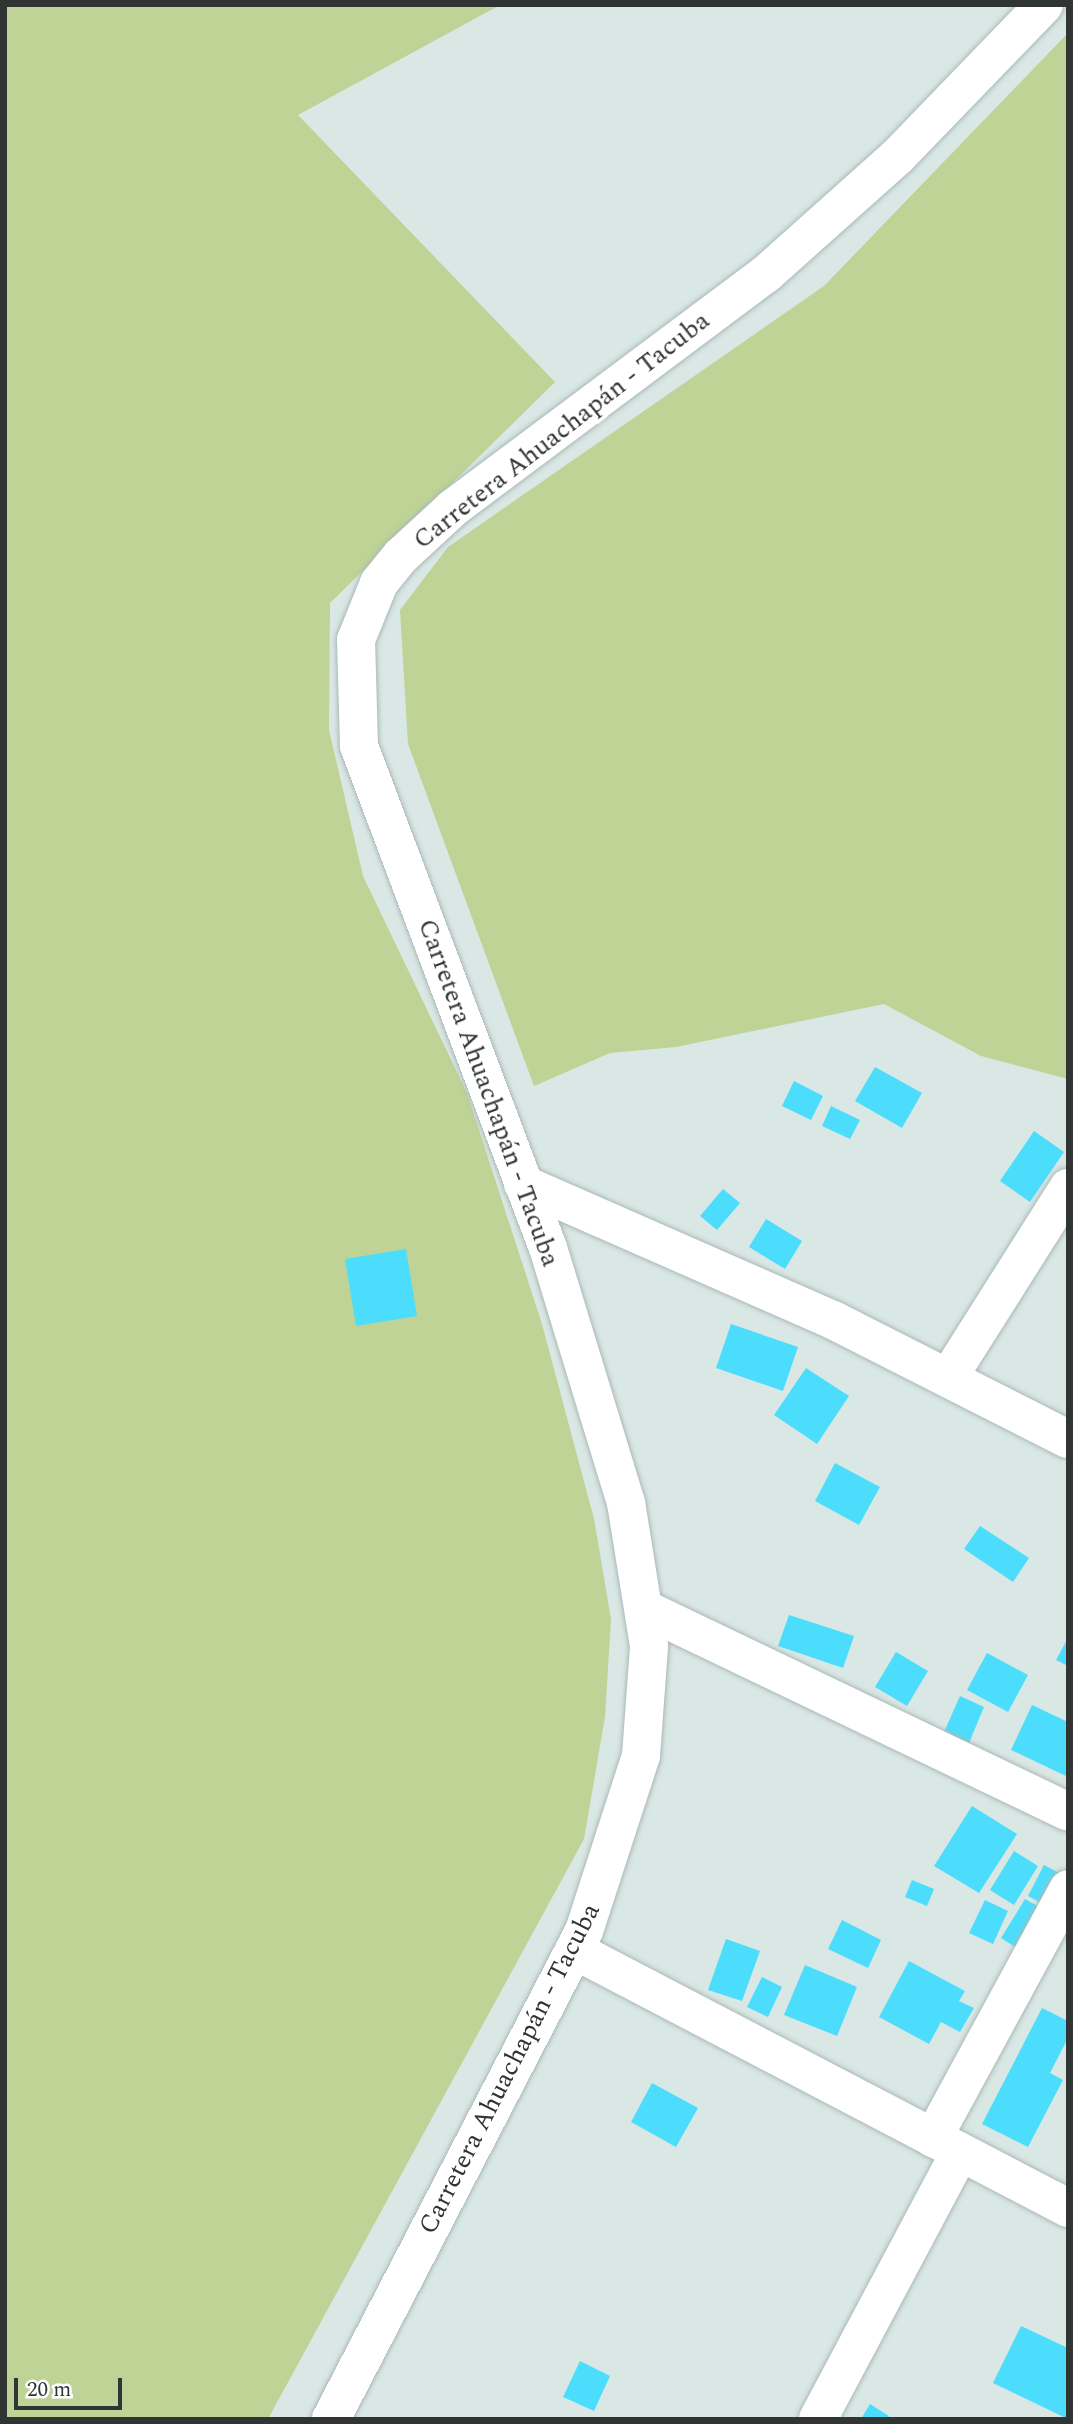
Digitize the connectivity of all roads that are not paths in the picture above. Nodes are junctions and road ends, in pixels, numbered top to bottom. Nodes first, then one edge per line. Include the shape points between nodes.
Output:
1 (1044, 5) edge
2 (523, 1184) junction
3 (1068, 1188) edge
4 (948, 1378) junction
5 (1068, 1440) edge
6 (645, 1609) junction
7 (1068, 1812) edge
8 (1068, 1889) edge
9 (574, 1951) junction
10 (946, 2145) junction
11 (1068, 2208) edge
12 (331, 2419) edge
13 (818, 2419) edge

1 - 2 street, Carretera Ahuachapán - Tacuba via 898,156 766,274 453,508 401,556 365,614 354,687 359,746
2 - 4 street via 834,1320
2 - 6 street, Carretera Ahuachapán - Tacuba via 626,1503
3 - 4 street
4 - 5 street
6 - 7 street
6 - 9 street, Carretera Ahuachapán - Tacuba via 641,1756
8 - 10 street
9 - 10 street
9 - 12 street, Carretera Ahuachapán - Tacuba
10 - 11 street
10 - 13 street

